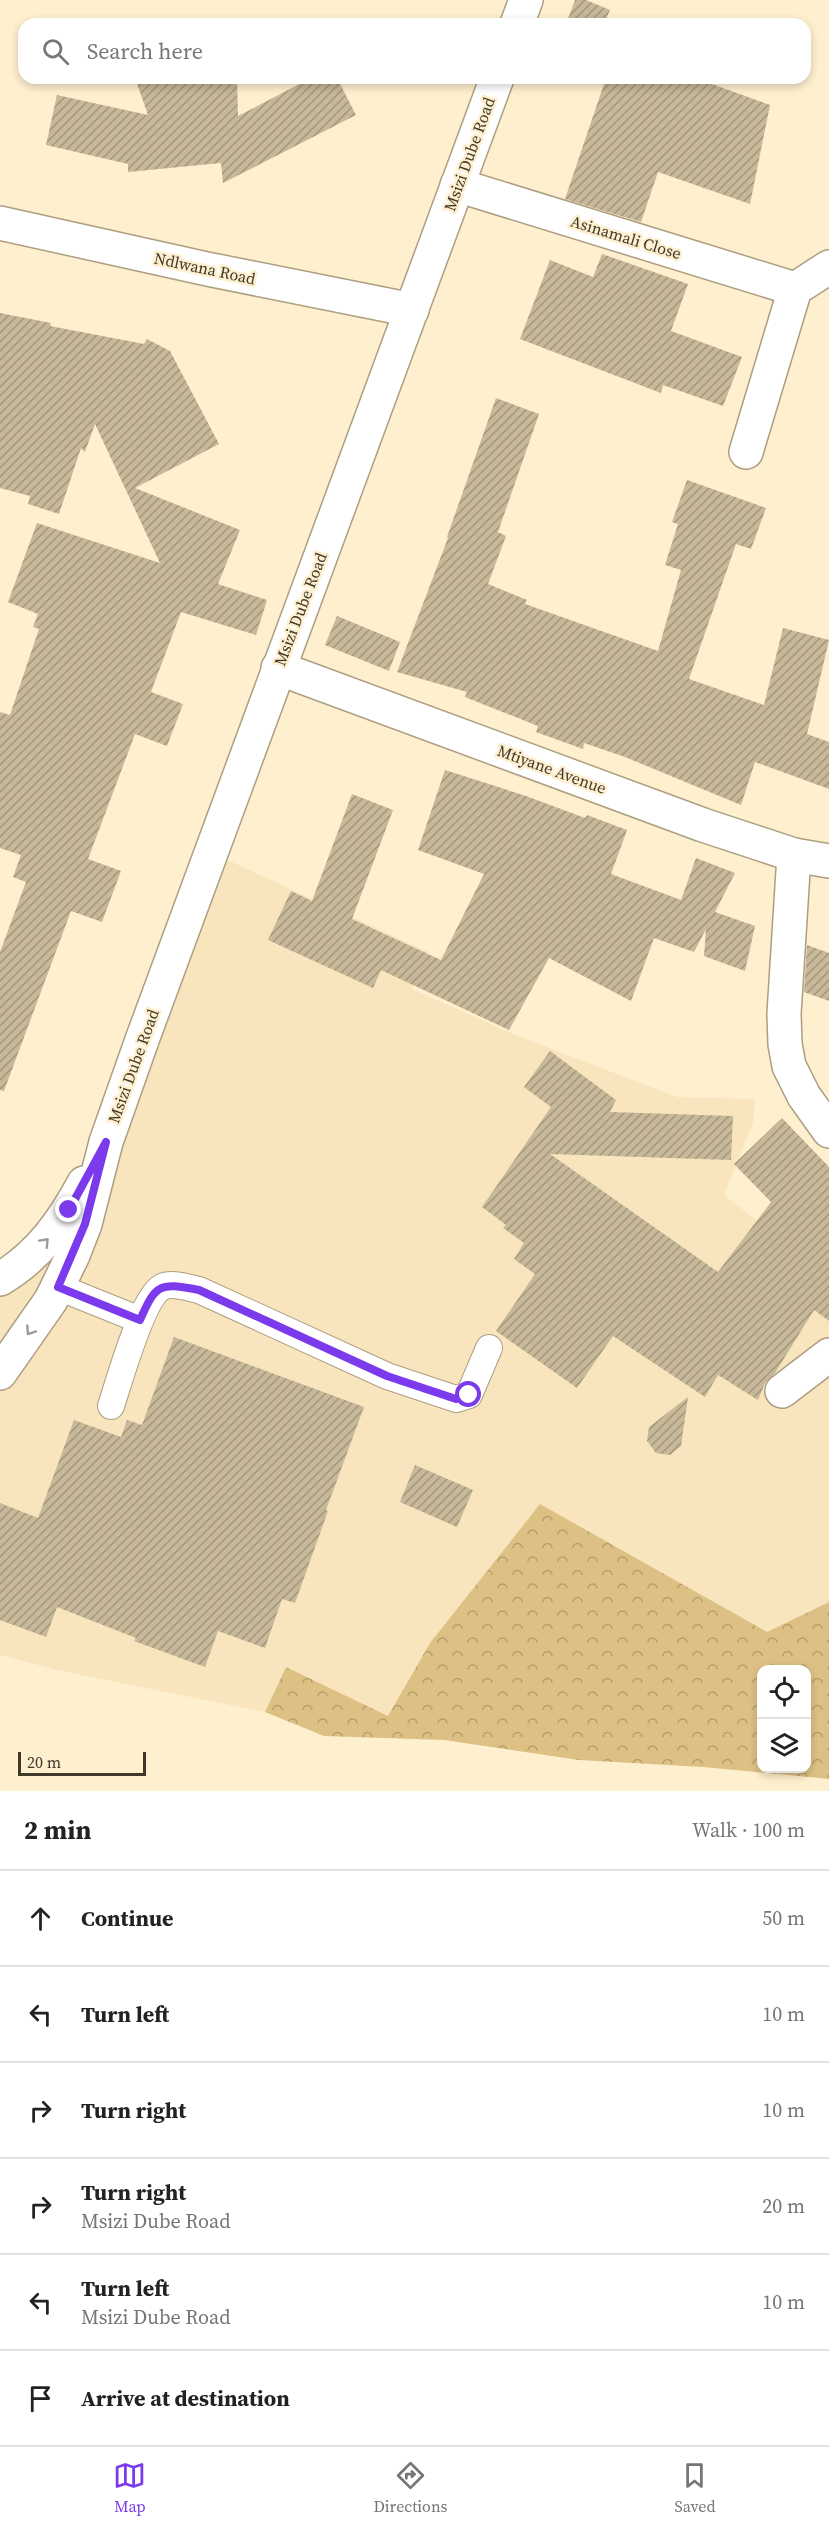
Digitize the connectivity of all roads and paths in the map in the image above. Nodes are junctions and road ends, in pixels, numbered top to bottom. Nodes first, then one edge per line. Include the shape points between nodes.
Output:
1 (526, 0) edge
2 (519, 18) edge
3 (495, 84) edge
4 (457, 185) junction
5 (0, 223) edge
6 (829, 267) edge
7 (795, 289) junction
8 (412, 310) junction
9 (746, 452) dead end
10 (278, 668) junction
11 (794, 855) junction
12 (829, 861) edge
13 (829, 1131) edge
14 (106, 1142) junction
15 (0, 1279) edge
16 (58, 1287) junction
17 (140, 1320) junction
18 (489, 1348) dead end
19 (829, 1355) edge
20 (0, 1373) edge
21 (782, 1391) dead end
22 (111, 1406) dead end

1 - 2 street
3 - 4 street, Msizi Dube Road
4 - 7 street, Asinamali Close
4 - 8 street, Msizi Dube Road
5 - 8 street, Ndlwana Road
6 - 7 street
7 - 9 street
8 - 10 street, Msizi Dube Road
10 - 11 street, Mtiyane Avenue
10 - 14 street, Msizi Dube Road
11 - 12 street, Mtiyane Avenue
11 - 13 street via 785,1044 789,1066 804,1096
15 -> 14 street, Msizi Dube Road via 35,1253 54,1232
14 - 16 street, Msizi Dube Road via 85,1224
16 - 17 lane
16 -> 20 street, Msizi Dube Road
17 - 18 lane via 152,1294 164,1286 199,1290 387,1376 456,1399 469,1395
17 - 22 lane
19 - 21 street

